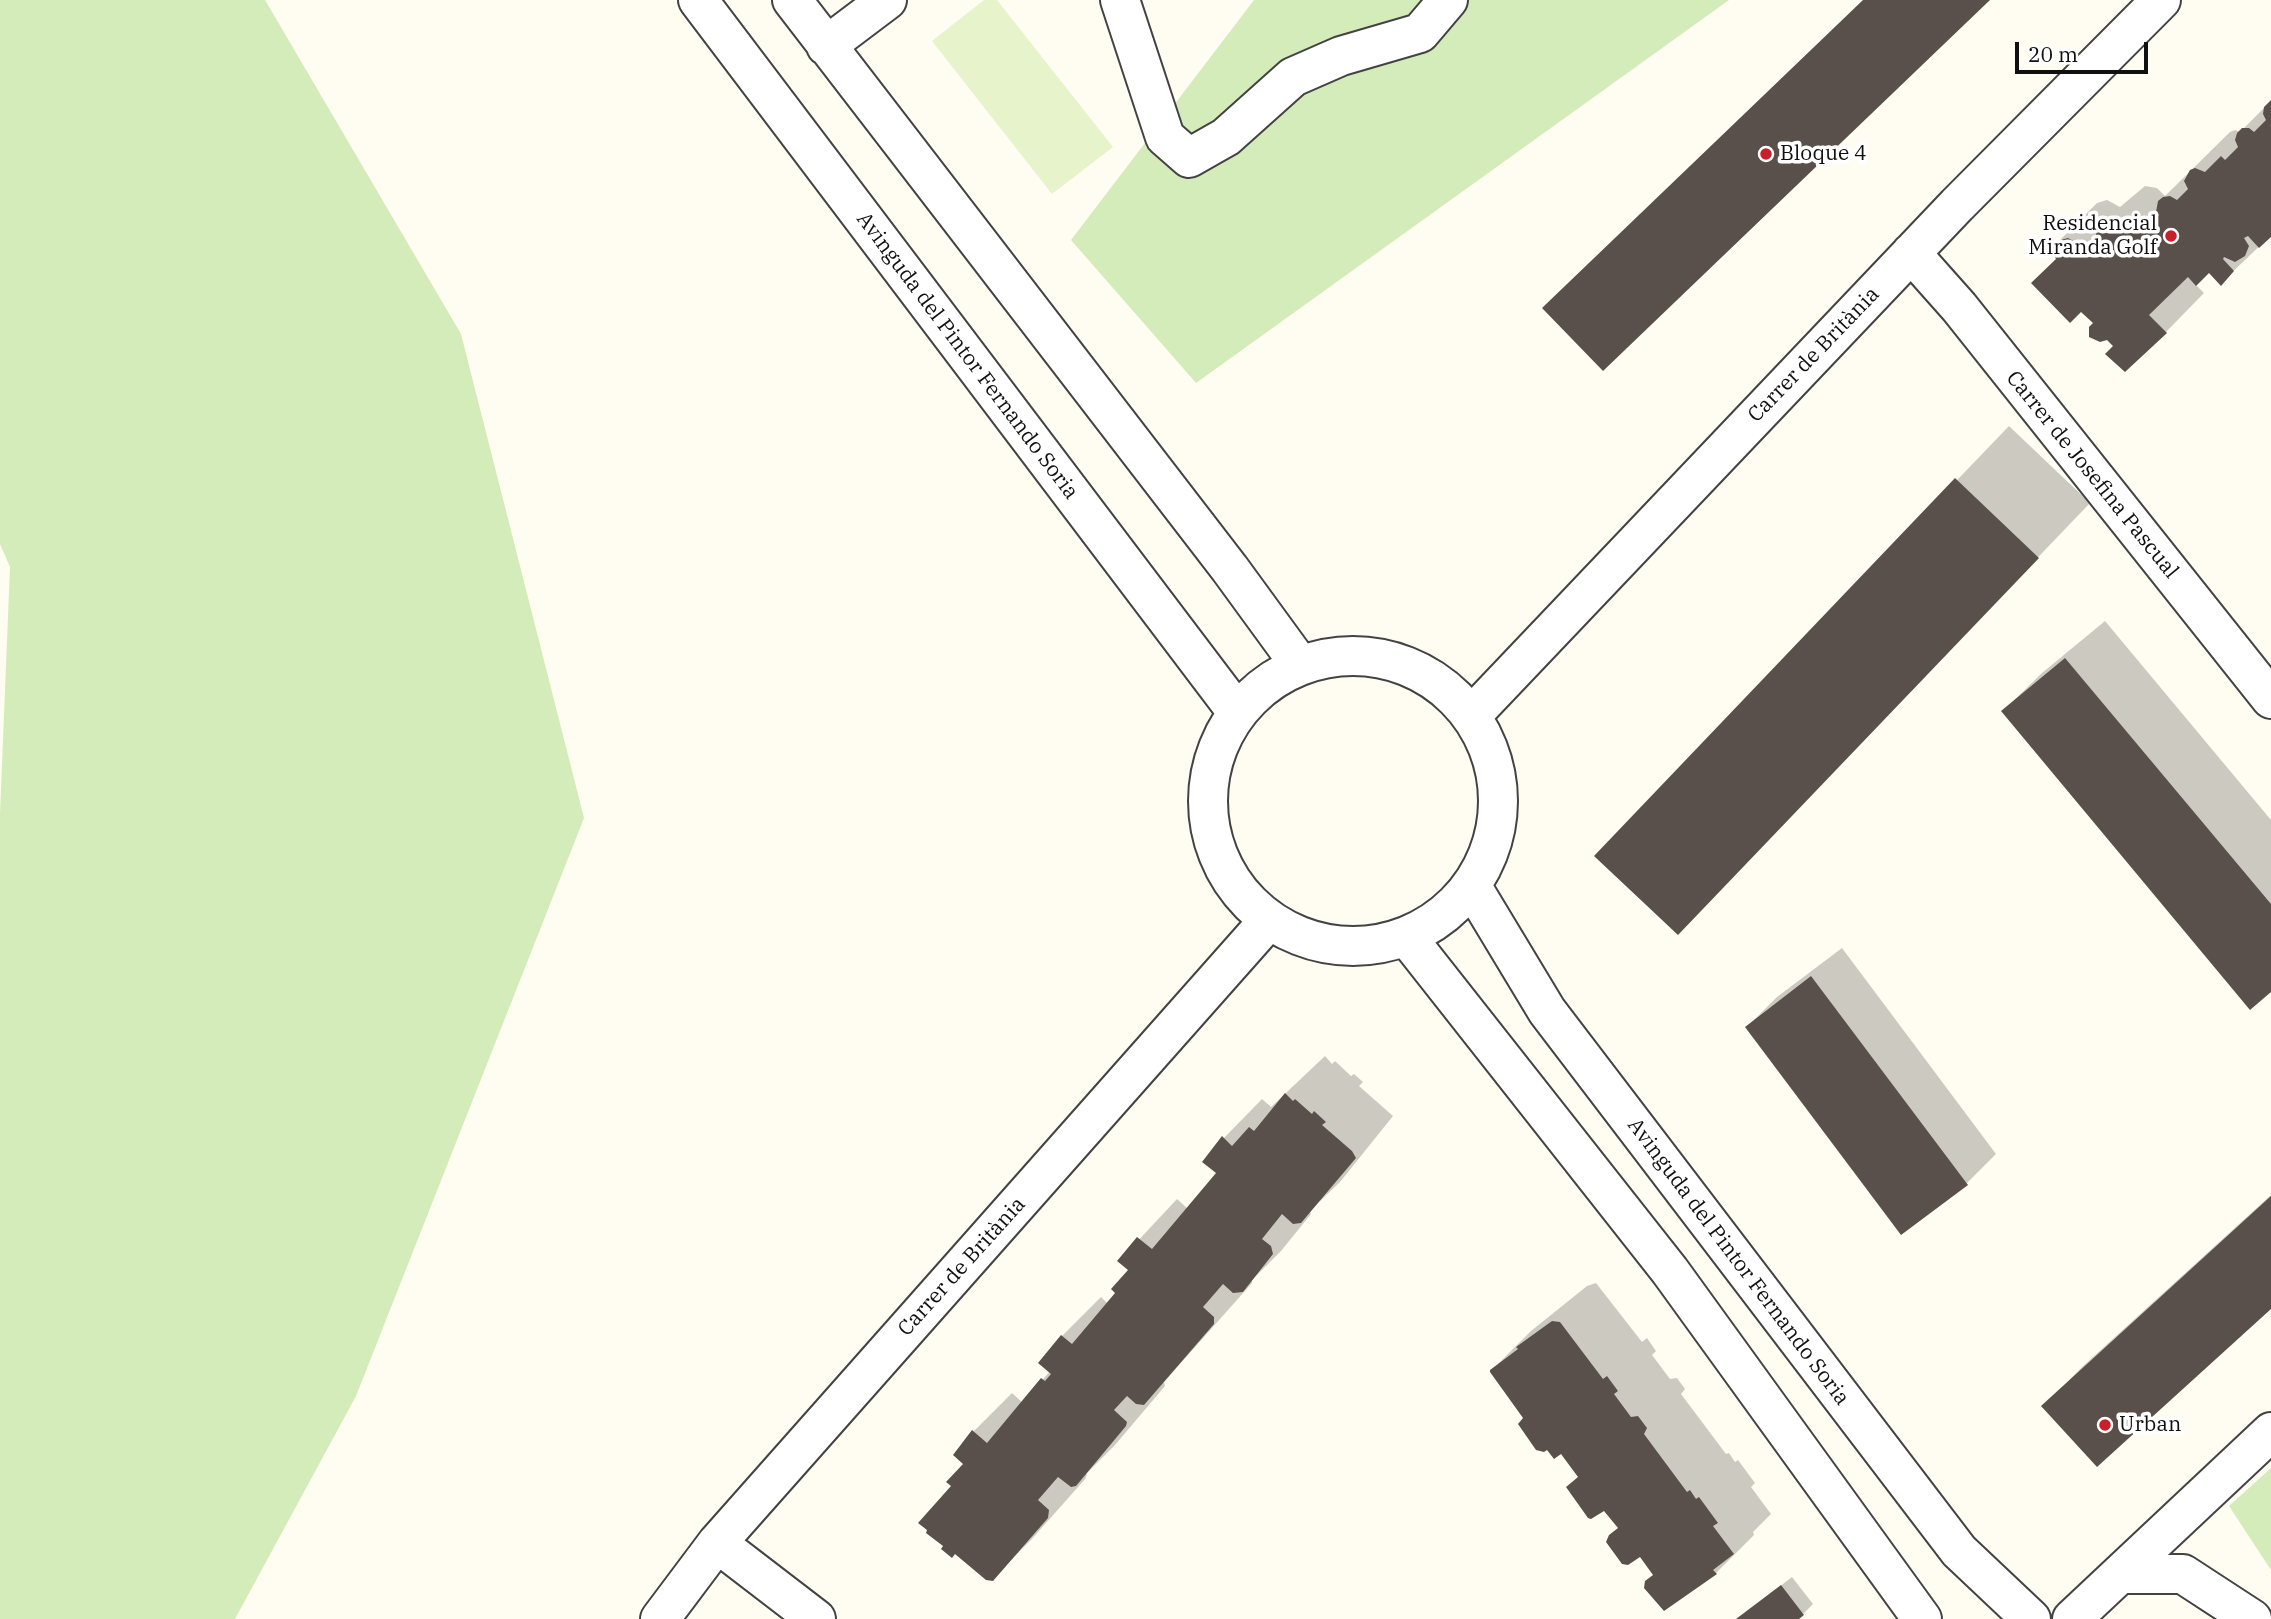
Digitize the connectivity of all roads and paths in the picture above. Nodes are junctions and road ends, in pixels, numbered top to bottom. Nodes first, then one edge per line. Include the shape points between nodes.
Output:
1 (698, 0) edge
2 (792, 0) edge
3 (887, 0) edge
4 (1120, 0) edge
5 (1448, 0) edge
6 (2161, 0) edge
7 (826, 46) junction
8 (1912, 253) junction
9 (1300, 665) junction
10 (2271, 699) edge
11 (1237, 712) junction
12 (1472, 715) junction
13 (1472, 885) junction
14 (1269, 920) junction
15 (1406, 936) junction
16 (2271, 1432) edge
17 (717, 1543) junction
18 (2121, 1574) junction
19 (660, 1619) edge
20 (816, 1619) edge
21 (1922, 1619) edge
22 (2031, 1619) edge
23 (2072, 1619) edge
24 (2252, 1619) edge

1 - 11 street, Avinguda del Pintor Fernando Soria
2 - 7 street
3 - 7 street
4 - 5 street via 1165,136 1189,158 1226,137 1293,77 1341,56 1420,33
6 - 8 street, Carrer de Britània
7 - 9 street
8 - 10 street, Carrer de Josefina Pascual
8 - 12 street, Carrer de Britània
9 - 11 street via 1266,684
9 - 12 street via 1348,655 1395,661 1437,682
11 - 14 street via 1215,754 1207,800 1214,846 1235,888
12 - 13 street via 1492,756 1499,800 1492,845
13 - 15 street via 1443,916
13 - 22 street, Avinguda del Pintor Fernando Soria via 1547,1011 1959,1551
14 - 15 street via 1312,941 1360,946
14 - 17 street, Carrer de Britània
15 - 21 street via 1670,1271
16 - 18 street
17 - 19 street, Carrer de Britània
17 - 20 street
18 - 23 street
18 - 24 street via 2183,1574

